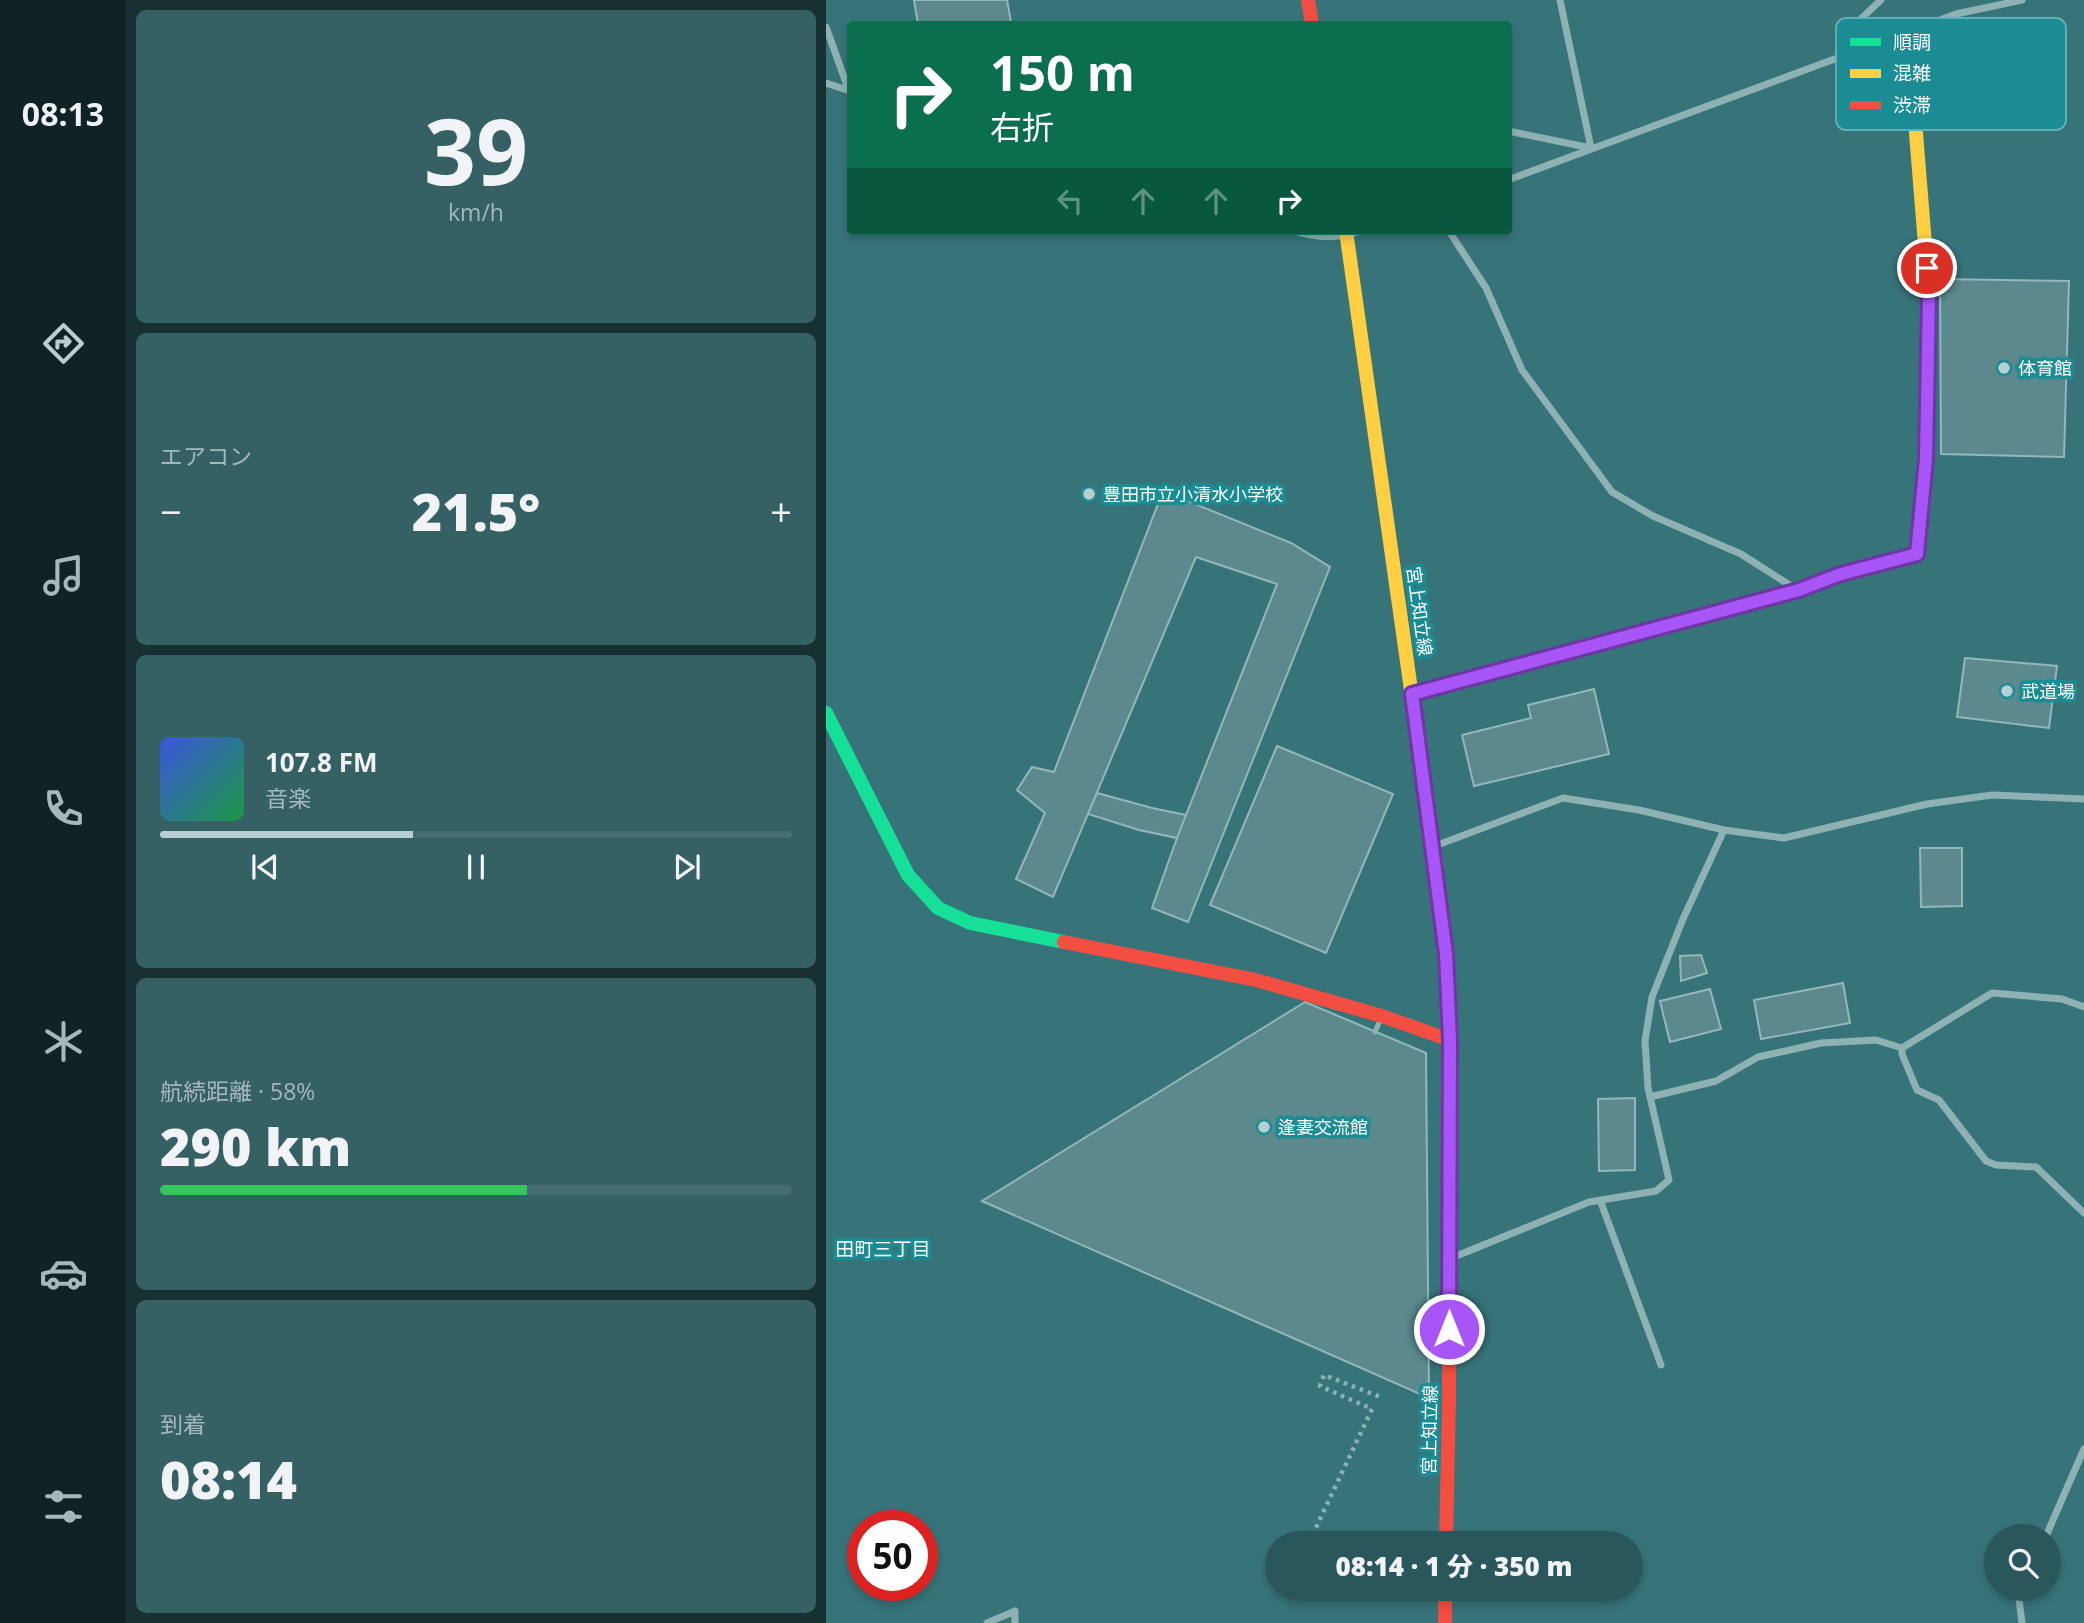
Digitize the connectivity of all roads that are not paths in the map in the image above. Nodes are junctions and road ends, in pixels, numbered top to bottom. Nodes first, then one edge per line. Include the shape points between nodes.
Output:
1 (1308, 0) edge
2 (1560, 0) edge
3 (1881, 0) edge
4 (2022, 0) edge
5 (1862, 18) edge
6 (1948, 18) edge
7 (1312, 21) edge
8 (826, 27) edge
9 (1836, 58) edge
10 (826, 83) edge
11 (847, 83) edge
12 (847, 90) edge
13 (1916, 130) edge
14 (1512, 132) edge
15 (1591, 148) junction
16 (1512, 178) edge
17 (1351, 235) edge
18 (1452, 235) edge
19 (1799, 590) junction
20 (1412, 694) junction
21 (826, 713) edge
22 (2084, 799) edge
23 (1724, 830) junction
24 (1432, 847) junction
25 (2084, 1007) edge
26 (1382, 1016) junction
27 (1375, 1032) dead end
28 (1450, 1040) junction
29 (1902, 1048) junction
30 (1650, 1097) junction
31 (1600, 1200) junction
32 (2084, 1213) edge
33 (1449, 1259) junction
34 (1661, 1365) dead end
35 (2084, 1449) edge
36 (2051, 1524) edge
37 (1446, 1531) edge
38 (1445, 1601) edge
39 (2019, 1601) edge
40 (987, 1623) edge
41 (1015, 1623) edge
42 (1445, 1623) edge
43 (2022, 1623) edge

1 - 7 street
2 - 15 street
3 - 5 street
4 - 6 street
8 - 11 street
9 - 15 street
10 - 12 street
13 - 19 street via 1929,295 1926,459 1917,554
14 - 15 street
15 - 16 street
17 - 20 street, 宮上知立線
18 - 19 street via 1486,288 1522,370 1612,492 1653,516 1741,555
19 - 20 street
20 - 24 street, 宮上知立線
21 - 26 street via 908,875 938,908 970,923 1256,979
22 - 23 street via 1992,795 1927,804 1784,838
23 - 24 street via 1563,798
23 - 30 street via 1652,997 1645,1041
24 - 28 street, 宮上知立線 via 1446,954
25 - 29 street via 2062,999 1992,993
26 - 27 lane
26 - 28 street
28 - 33 street, 宮上知立線
29 - 30 street via 1876,1040 1821,1043 1758,1057 1716,1081
29 - 32 street via 1917,1090 1939,1100 1986,1161 1996,1166 2036,1167
30 - 31 street via 1669,1180 1656,1191
31 - 33 street
31 - 34 street
33 - 37 street, 宮上知立線
35 - 36 street
38 - 42 street
39 - 43 street
40 - 41 street via 1014,1611

